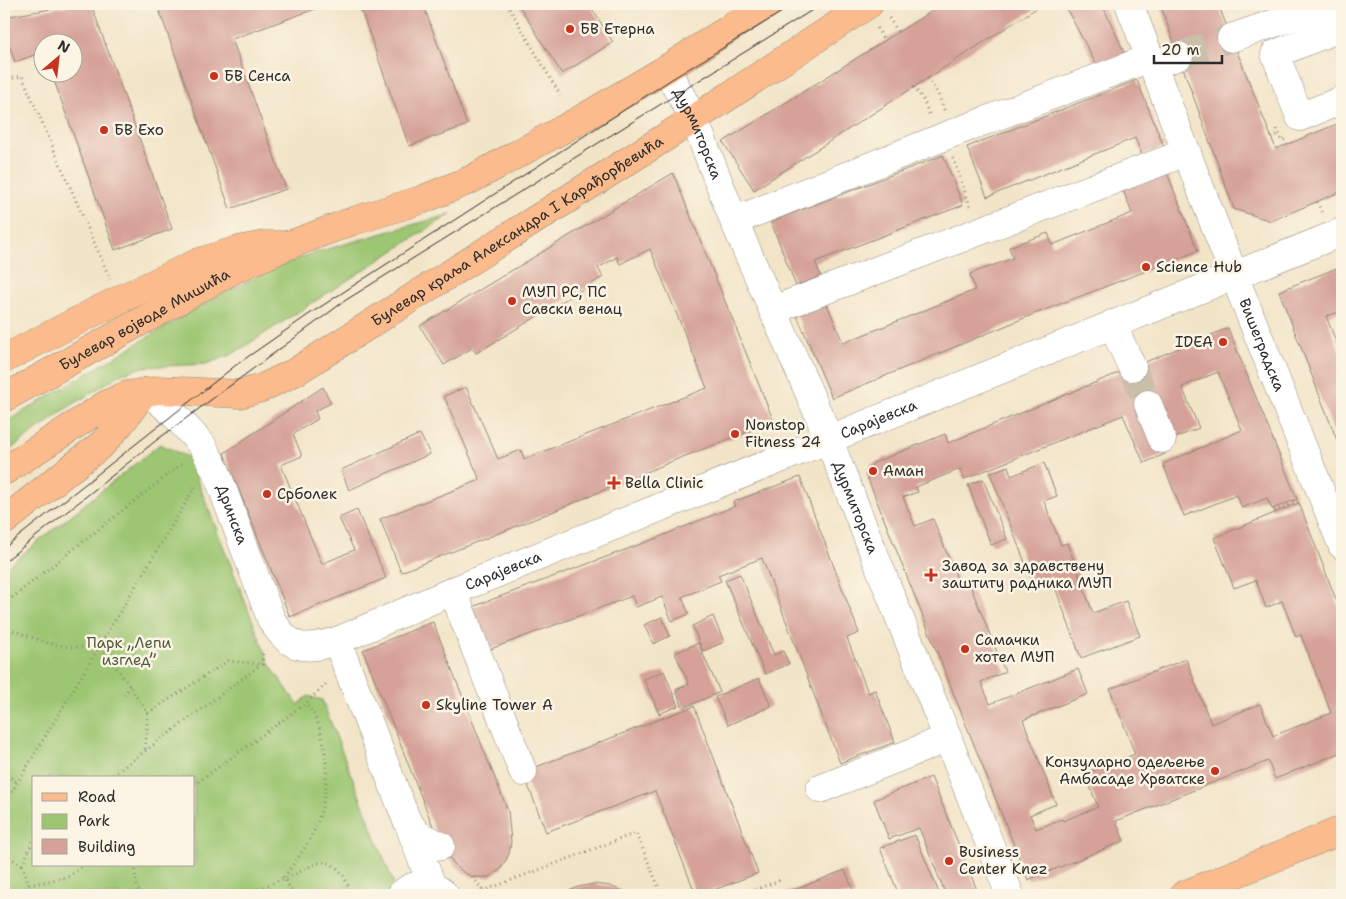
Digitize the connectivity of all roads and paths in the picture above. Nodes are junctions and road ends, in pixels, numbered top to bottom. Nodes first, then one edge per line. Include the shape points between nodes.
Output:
1 (507, 4) edge
2 (768, 4) edge
3 (869, 4) edge
4 (1129, 4) edge
5 (1331, 4) edge
6 (1298, 9) edge
7 (1342, 27) edge
8 (1231, 38) tunnel mouth
9 (1179, 56) tunnel mouth
10 (1152, 62) junction
11 (666, 69) junction
12 (4, 70) edge
13 (928, 78) dead end
14 (914, 86) dead end
15 (938, 94) dead end
16 (560, 95) dead end
17 (1342, 100) edge
18 (924, 101) dead end
19 (694, 119) junction
20 (1279, 134) dead end
21 (946, 136) junction
22 (1271, 137) dead end
23 (1187, 152) junction
24 (1317, 202) dead end
25 (734, 221) junction
26 (1332, 223) edge
27 (979, 230) junction
28 (288, 245) junction
29 (1234, 275) junction
30 (119, 300) junction
31 (772, 310) junction
32 (1112, 324) junction
33 (4, 359) edge
34 (1132, 367) tunnel mouth
35 (144, 392) junction
36 (4, 398) edge
37 (1148, 404) tunnel mouth
38 (1162, 438) dead end
39 (829, 440) junction
40 (189, 469) dead end
41 (4, 471) edge
42 (199, 495) dead end
43 (1304, 498) dead end
44 (1274, 512) dead end
45 (4, 521) edge
46 (1342, 545) edge
47 (453, 592) junction
48 (4, 604) edge
49 (4, 627) edge
50 (337, 641) junction
51 (99, 647) junction
52 (303, 647) joint
53 (263, 648) dead end
54 (262, 664) junction
55 (130, 686) junction
56 (124, 695) dead end
57 (148, 712) junction
58 (948, 738) junction
59 (144, 752) junction
60 (523, 772) dead end
61 (112, 776) edge
62 (4, 779) edge
63 (17, 782) junction
64 (195, 784) edge
65 (820, 789) dead end
66 (4, 805) edge
67 (407, 821) junction
68 (1342, 830) edge
69 (32, 844) edge
70 (441, 846) dead end
71 (4, 857) edge
72 (22, 866) junction
73 (83, 866) edge
74 (135, 866) edge
75 (284, 877) junction
76 (473, 877) dead end
77 (783, 879) dead end
78 (29, 885) junction
79 (438, 891) edge
80 (482, 893) edge
81 (253, 894) edge
82 (27, 895) edge
83 (141, 895) edge
84 (245, 895) edge
85 (293, 895) edge
86 (350, 895) edge
87 (401, 895) edge
88 (662, 895) edge
89 (741, 895) edge
90 (1010, 895) edge
91 (1184, 895) edge

1 - 16 path
2 - 11 main road
3 - 19 main road, Булевар краља Александра I Карађорђевића
4 - 10 street, Вишеградска
5 - 6 street
6 - 8 street
7 - 17 street via 1275,54 1300,117
9 - 10 street
10 - 21 street
10 - 23 street, Вишеградска
11 - 19 street, Дурмиторска
11 - 28 main road via 470,180
12 - 30 path via 8,79 22,76
13 - 15 path
14 - 18 path
19 - 25 street, Дурмиторска
19 - 35 main road, Булевар краља Александра I Карађорђевића via 295,372 262,388 240,394 184,390
20 - 22 path
21 - 25 street
21 - 27 path
23 - 27 street
23 - 29 street, Вишеградска
24 - 26 path
25 - 31 street, Дурмиторска
26 - 29 street, Сарајевска
27 - 31 street
28 - 30 main road via 264,245 199,262
28 - 36 main road, Булевар војводе Мишића via 233,270
29 - 32 street, Сарајевска
29 - 46 street, Вишеградска
30 - 33 main road
31 - 39 street, Дурмиторска
32 - 34 street
32 - 39 street, Сарајевска
35 - 41 main road via 107,404
35 - 45 main road via 102,444
35 - 52 street, Дринска via 174,414 202,445 216,471 271,618 280,633
37 - 38 street
39 - 47 street, Сарајевска
39 - 58 street, Дурмиторска
40 - 48 path via 186,460
42 - 51 path via 195,486
43 - 44 path
47 - 50 street, Сарајевска
47 - 60 street
49 - 51 path via 49,643
50 - 52 street, Сарајевска
50 - 67 street
51 - 55 path
51 - 63 path
53 - 54 path
54 - 57 path via 228,662
54 - 59 path
55 - 56 path
55 - 57 path
57 - 59 path
58 - 65 street
58 - 90 street, Дурмиторска
59 - 61 path
62 - 63 path via 6,775
63 - 66 path
64 - 75 path via 307,701 323,740 326,761 323,807 313,832
67 - 70 street via 418,835
67 - 79 street
68 - 91 main road
69 - 72 path
71 - 72 path
72 - 78 path
73 - 78 path via 68,877
74 - 83 path via 136,884
75 - 81 path
75 - 85 path
75 - 86 path via 317,864 330,864 341,873
76 - 80 path
77 - 89 path
78 - 82 path
79 - 87 street via 422,885 412,886
80 - 88 path via 636,833
81 - 84 path

